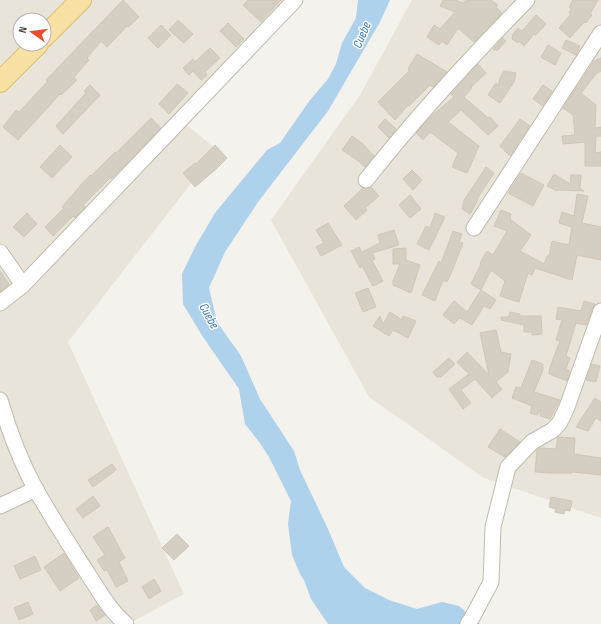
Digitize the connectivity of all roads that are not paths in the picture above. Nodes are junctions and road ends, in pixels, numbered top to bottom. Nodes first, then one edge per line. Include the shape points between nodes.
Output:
1 (81, 0) edge
2 (295, 0) edge
3 (527, 0) edge
4 (52, 30) edge
5 (601, 33) edge
6 (30, 52) edge
7 (0, 82) edge
8 (366, 180) dead end
9 (474, 228) dead end
10 (0, 252) edge
11 (23, 285) junction
12 (0, 303) edge
13 (601, 311) edge
14 (0, 400) edge
15 (36, 489) junction
16 (0, 506) edge
17 (471, 620) edge
18 (126, 624) edge

1 - 4 main road
2 - 11 street
3 - 8 street via 394,145
5 - 9 street
6 - 7 main road
10 - 11 street
11 - 12 street
13 - 17 street via 560,422 553,430 532,442 508,467 493,527 490,582
14 - 15 street via 9,429
15 - 16 street
15 - 18 street via 98,589

